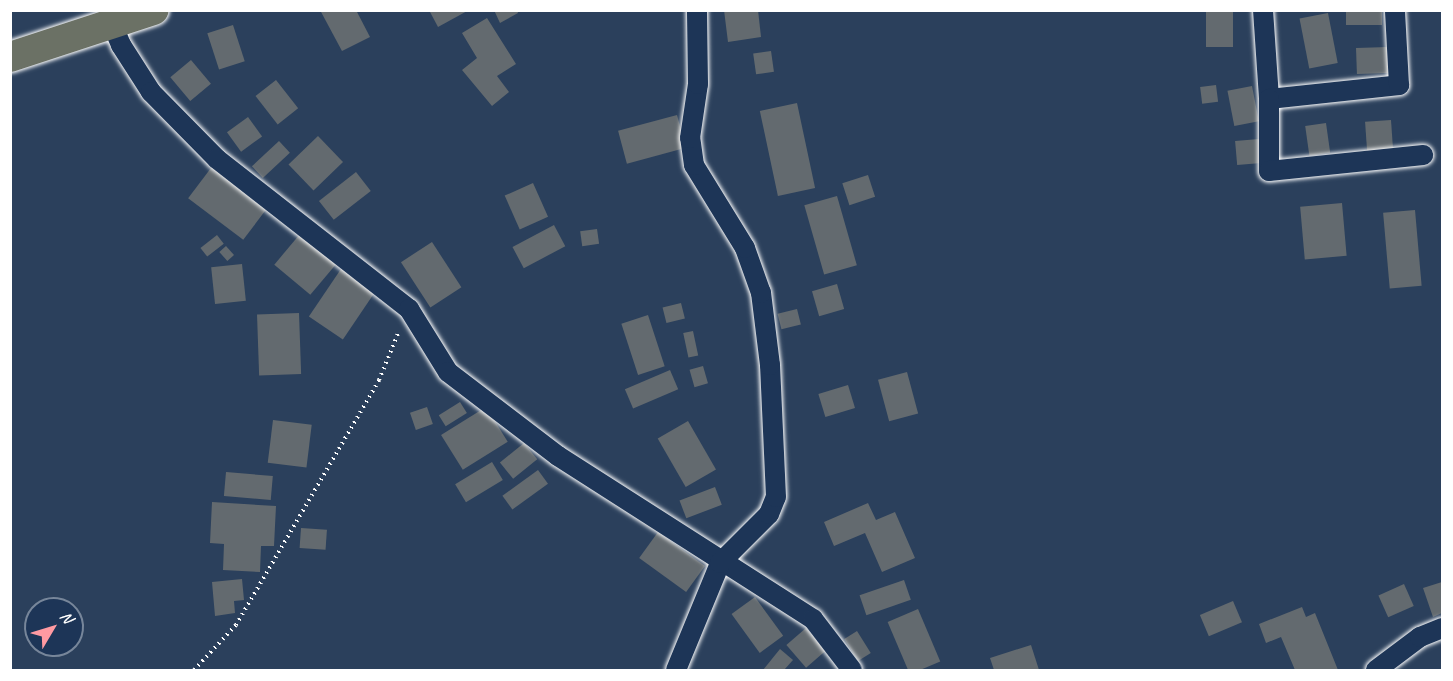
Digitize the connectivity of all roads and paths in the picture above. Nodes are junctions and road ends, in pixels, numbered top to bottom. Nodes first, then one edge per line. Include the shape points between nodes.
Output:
1 (154, 10) edge
2 (697, 10) edge
3 (1263, 10) edge
4 (1395, 10) edge
5 (113, 26) junction
6 (10, 57) edge
7 (1269, 99) junction
8 (1423, 155) dead end
9 (409, 309) junction
10 (720, 563) junction
11 (1443, 628) edge
12 (194, 670) edge
13 (676, 670) edge
14 (852, 670) edge
15 (1376, 670) edge

1 - 5 main road
2 - 10 street via 698,84 690,138 694,165 745,248 761,293 776,465 776,497 769,514
3 - 7 street
4 - 7 street via 1399,85
5 - 6 main road
5 - 9 street via 151,92 217,159
7 - 8 street via 1269,171
9 - 10 street via 448,372 558,456
9 - 12 path via 379,380 236,625
10 - 13 street
10 - 14 street via 813,619
11 - 15 street via 1420,637

